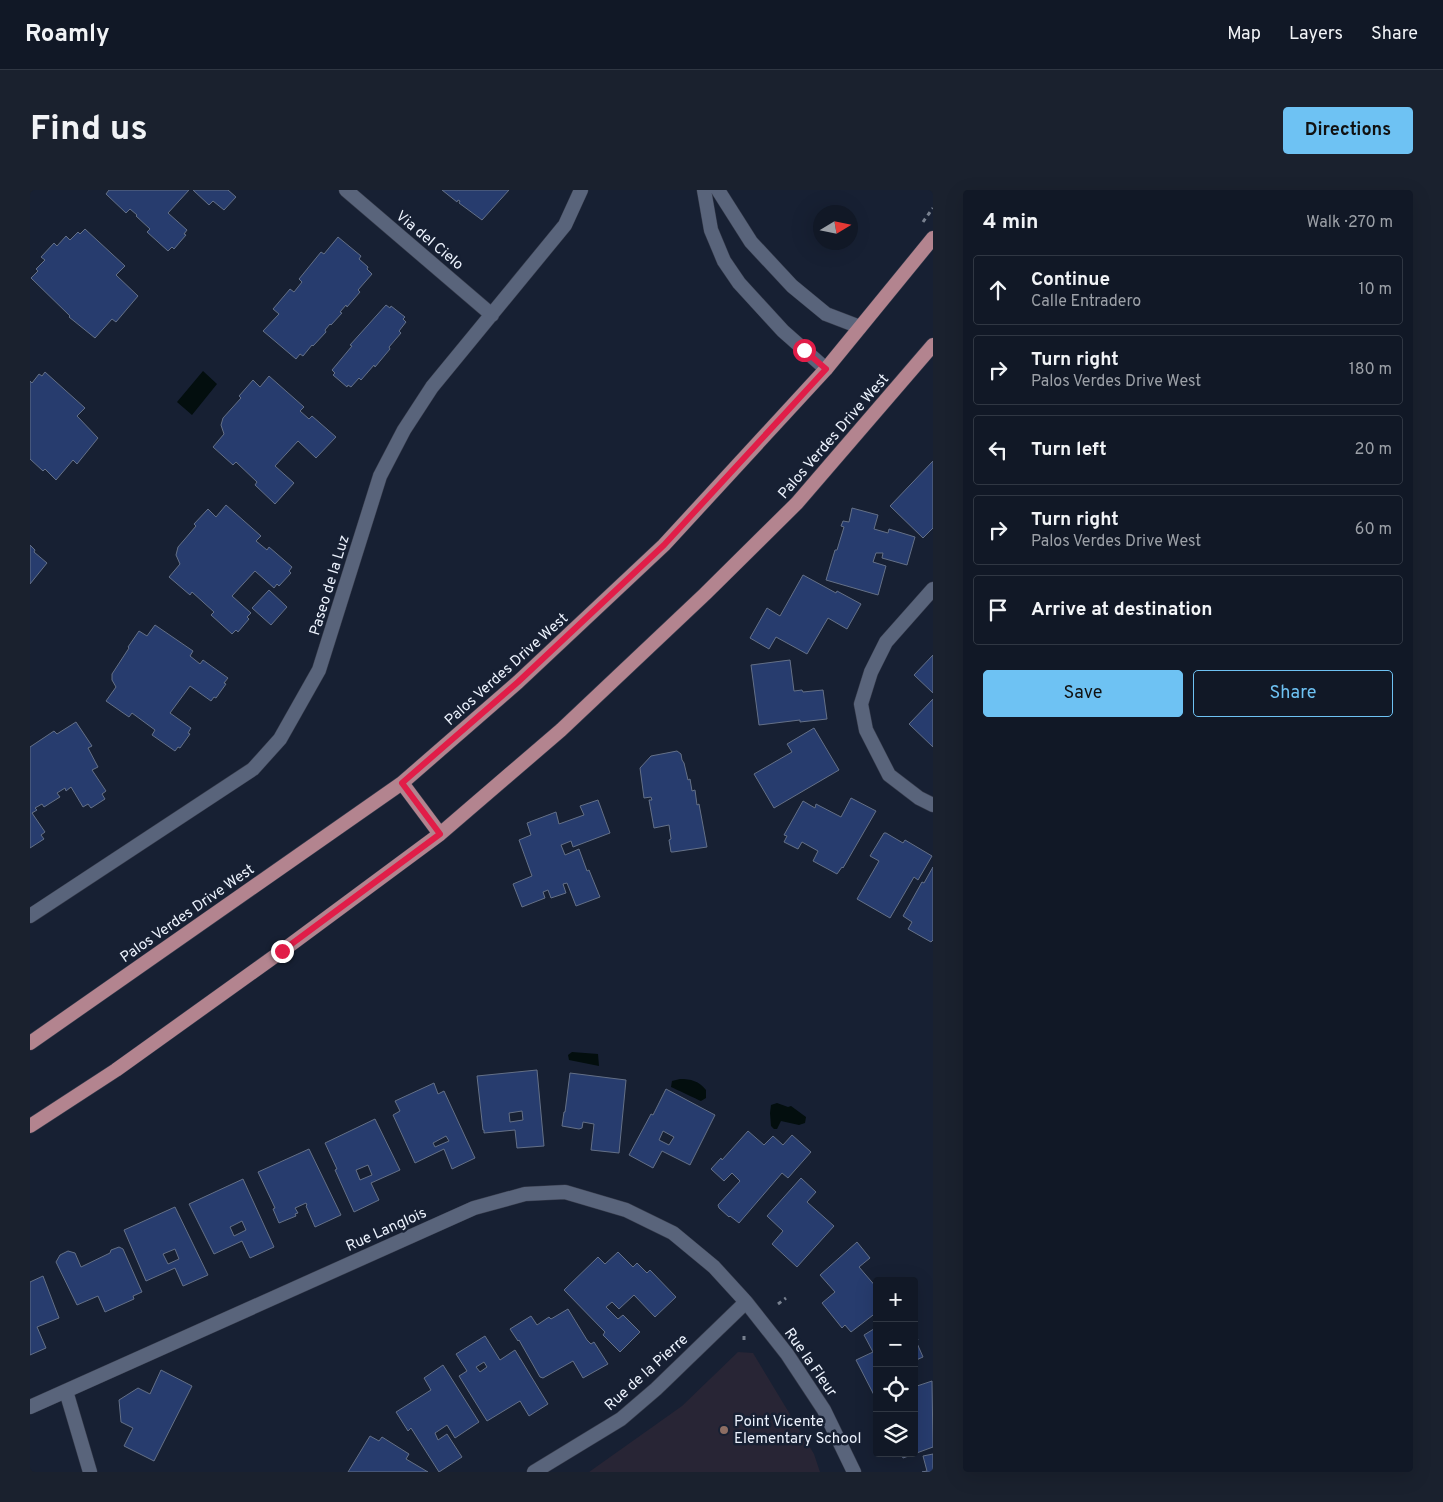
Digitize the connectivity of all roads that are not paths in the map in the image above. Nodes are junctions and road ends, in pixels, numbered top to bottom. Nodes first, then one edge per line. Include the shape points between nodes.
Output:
1 (346, 190) edge
2 (581, 190) edge
3 (704, 190) edge
4 (718, 190) edge
5 (933, 238) edge
6 (492, 315) junction
7 (860, 327) junction
8 (933, 345) edge
9 (826, 369) junction
10 (933, 589) edge
11 (402, 783) junction
12 (933, 805) edge
13 (440, 834) junction
14 (30, 916) edge
15 (30, 1043) edge
16 (30, 1126) edge
17 (746, 1302) junction
18 (66, 1391) junction
19 (30, 1407) edge
20 (90, 1472) edge
21 (534, 1472) edge
22 (854, 1472) edge

1 - 6 street, Via del Cielo
2 - 6 street, Paseo de la Luz via 565,225
3 - 9 street via 712,230 724,262 783,331
4 - 7 street via 750,242 792,286 826,314
5 - 7 main road, Palos Verdes Drive West
6 - 14 street, Paseo de la Luz via 432,387 380,476 319,670 280,739 253,769
7 - 9 main road, Palos Verdes Drive West
8 - 13 main road, Palos Verdes Drive West via 797,503 561,730
9 - 11 main road, Palos Verdes Drive West via 664,545 518,682
10 - 12 street via 886,642 871,672 861,704 866,730 889,775
11 - 13 main road
11 - 15 main road, Palos Verdes Drive West
13 - 16 main road, Palos Verdes Drive West via 116,1070
17 - 18 street, Rue Langlois via 714,1267 673,1233 626,1210 565,1192 525,1194 474,1208
17 - 21 street, Rue de la Pierre via 621,1419
17 - 22 street, Rue la Fleur via 787,1354 824,1410
18 - 19 street, Rue Langlois
18 - 20 street

